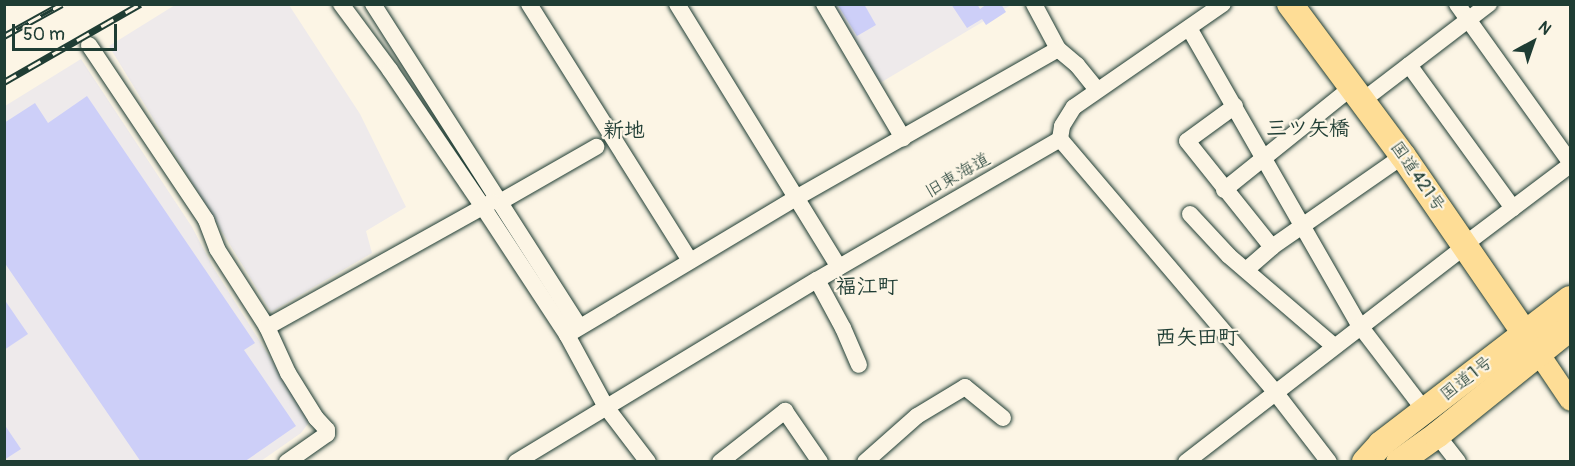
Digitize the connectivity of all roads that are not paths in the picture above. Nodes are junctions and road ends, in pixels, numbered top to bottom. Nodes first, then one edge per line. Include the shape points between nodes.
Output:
1 (373, 4) edge
2 (530, 4) edge
3 (676, 4) edge
4 (824, 4) edge
5 (1034, 4) edge
6 (1223, 4) edge
7 (1290, 4) edge
8 (1457, 4) edge
9 (1488, 4) edge
10 (350, 8) edge
11 (1468, 20) junction
12 (1189, 28) junction
13 (89, 45) dead end
14 (1058, 49) junction
15 (1409, 64) junction
16 (1097, 90) junction
17 (1357, 94) junction
18 (1235, 106) junction
19 (903, 138) junction
20 (1060, 139) junction
21 (596, 147) dead end
22 (1403, 156) junction
23 (1264, 158) junction
24 (1570, 164) edge
25 (1224, 190) junction
26 (796, 198) junction
27 (494, 203) junction
28 (1513, 208) junction
29 (1190, 214) dead end
30 (1302, 224) junction
31 (1464, 246) junction
32 (1272, 247) junction
33 (690, 261) junction
34 (839, 267) junction
35 (1246, 270) junction
36 (817, 280) junction
37 (1570, 300) edge
38 (1360, 326) junction
39 (267, 327) junction
40 (1570, 328) edge
41 (573, 330) junction
42 (1532, 344) junction
43 (1335, 346) junction
44 (859, 365) dead end
45 (1275, 392) junction
46 (1570, 400) edge
47 (606, 407) junction
48 (1425, 411) junction
49 (1003, 418) dead end
50 (1437, 435) junction
51 (287, 462) edge
52 (516, 462) edge
53 (648, 462) edge
54 (720, 462) edge
55 (820, 462) edge
56 (865, 462) edge
57 (1186, 462) edge
58 (1329, 462) edge
59 (1365, 462) edge
60 (1399, 462) edge
61 (1458, 462) edge

1 - 27 street
2 - 33 street
3 - 26 street
4 - 19 street
5 - 14 street
6 - 12 street
7 - 17 highway, 国道421号
8 - 11 street
9 - 11 street
10 - 27 street
11 - 15 street
11 - 24 street
12 - 16 street
12 - 18 street
13 - 39 street via 206,220 217,249
14 - 16 street
14 - 19 street
15 - 17 street
15 - 28 street
16 - 20 street via 1074,107 1062,126
17 - 22 highway, 国道421号
17 - 23 street
18 - 23 street
18 - 25 street via 1187,141
19 - 26 street
20 - 34 street, 旧東海道
20 - 45 street
21 - 27 street
22 - 30 street
22 - 31 highway, 国道421号
23 - 25 street
23 - 30 street
24 - 28 street
25 - 32 street
26 - 33 street
26 - 34 street
27 - 39 street
27 - 41 street
28 - 31 street
29 - 35 street
30 - 32 street
30 - 38 street
31 - 38 street
31 - 42 highway, 国道421号
32 - 35 street
33 - 41 street
34 - 36 street, 旧東海道
35 - 43 street
36 - 44 street
36 - 47 street, 旧東海道
37 - 42 highway, 国道1号
38 - 43 street
38 - 48 street
39 - 51 street via 288,373 327,430 327,434
40 - 42 highway, 国道1号
41 - 47 street
42 - 46 main road
42 - 48 highway, 国道1号
42 - 50 highway, 国道1号
43 - 45 street
45 - 57 street
45 - 58 street
47 - 52 street, 旧東海道
47 - 53 street
48 - 59 highway, 国道1号 via 1381,444
49 - 56 street via 965,387 917,416
50 - 60 highway, 国道1号
50 - 61 street
54 - 55 street via 785,411

